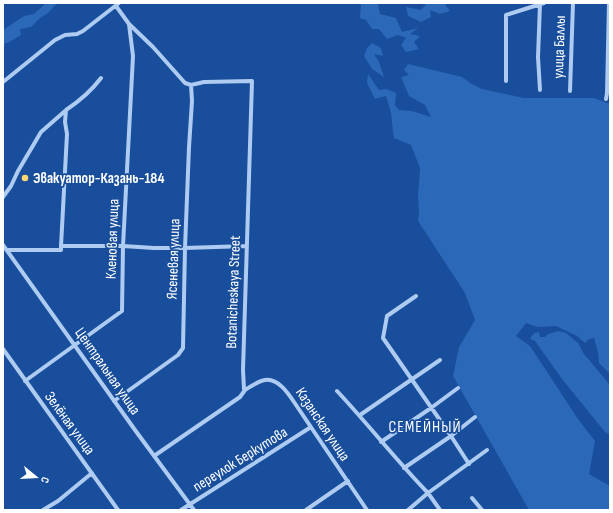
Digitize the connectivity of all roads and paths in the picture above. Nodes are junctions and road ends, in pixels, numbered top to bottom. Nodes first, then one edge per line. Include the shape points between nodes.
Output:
1 (573, 3) edge
2 (609, 3) edge
3 (117, 4) edge
4 (542, 4) edge
5 (129, 24) junction
6 (101, 78) dead end
7 (506, 81) dead end
8 (3, 82) edge
9 (191, 85) junction
10 (540, 90) dead end
11 (570, 91) dead end
12 (606, 99) dead end
13 (66, 110) junction
14 (3, 196) edge
15 (3, 244) edge
16 (61, 246) junction
17 (123, 246) junction
18 (246, 246) junction
19 (185, 248) junction
20 (7, 250) junction
21 (416, 296) dead end
22 (75, 346) junction
23 (3, 349) edge
24 (440, 360) dead end
25 (412, 380) junction
26 (25, 381) junction
27 (458, 388) dead end
28 (245, 390) junction
29 (337, 391) dead end
30 (114, 401) junction
31 (431, 408) junction
32 (360, 415) junction
33 (475, 417) dead end
34 (311, 428) junction
35 (451, 436) junction
36 (381, 442) junction
37 (487, 450) dead end
38 (154, 456) junction
39 (469, 464) junction
40 (404, 468) junction
41 (92, 473) junction
42 (348, 481) junction
43 (428, 493) junction
44 (472, 498) dead end
45 (190, 504) junction
46 (43, 510) edge
47 (118, 510) edge
48 (181, 510) edge
49 (194, 510) edge
50 (306, 510) edge
51 (367, 510) edge
52 (408, 510) edge
53 (440, 510) edge
54 (482, 510) edge

1 - 11 street, улица Баллы
2 - 12 street
3 - 5 street, Кленовая улица
3 - 8 street via 83,31 55,40
4 - 7 street via 506,15
4 - 10 street via 538,57
5 - 9 street via 185,83
5 - 17 street, Кленовая улица via 133,56
6 - 13 street via 90,91
9 - 18 street, Botanicheskaya Street via 204,82 252,81
9 - 19 street, Ясеневая улица
13 - 14 street via 41,132
13 - 16 street
15 - 20 street, Центральная улица
16 - 17 street
16 - 20 street via 61,250
17 - 19 street
17 - 22 street, Кленовая улица via 122,311
18 - 19 street
18 - 28 street, Botanicheskaya Street via 243,370
19 - 30 street, Ясеневая улица via 183,348 178,355
20 - 22 street, Центральная улица
21 - 25 street via 387,316 383,338
22 - 26 street, Кленовая улица
22 - 30 street, Центральная улица
23 - 26 street, Зелёная улица
24 - 25 street
25 - 31 street
25 - 32 street
26 - 41 street, Зелёная улица
27 - 31 street
28 - 34 street, Казанская улица via 264,380 278,384 287,391
28 - 38 street via 240,397
29 - 32 street
30 - 38 street, Центральная улица
31 - 35 street
31 - 36 street
32 - 36 street
33 - 35 street
34 - 42 street, Казанская улица
34 - 45 street, переулок Беркутова
35 - 39 street
35 - 40 street
36 - 40 street
37 - 39 street
38 - 45 street, Центральная улица
39 - 43 street
40 - 43 street
41 - 46 street
41 - 47 street, Зелёная улица
42 - 50 street
42 - 51 street, Казанская улица
43 - 52 street
43 - 53 street
44 - 54 street
45 - 48 street, переулок Беркутова
45 - 49 street, Центральная улица

